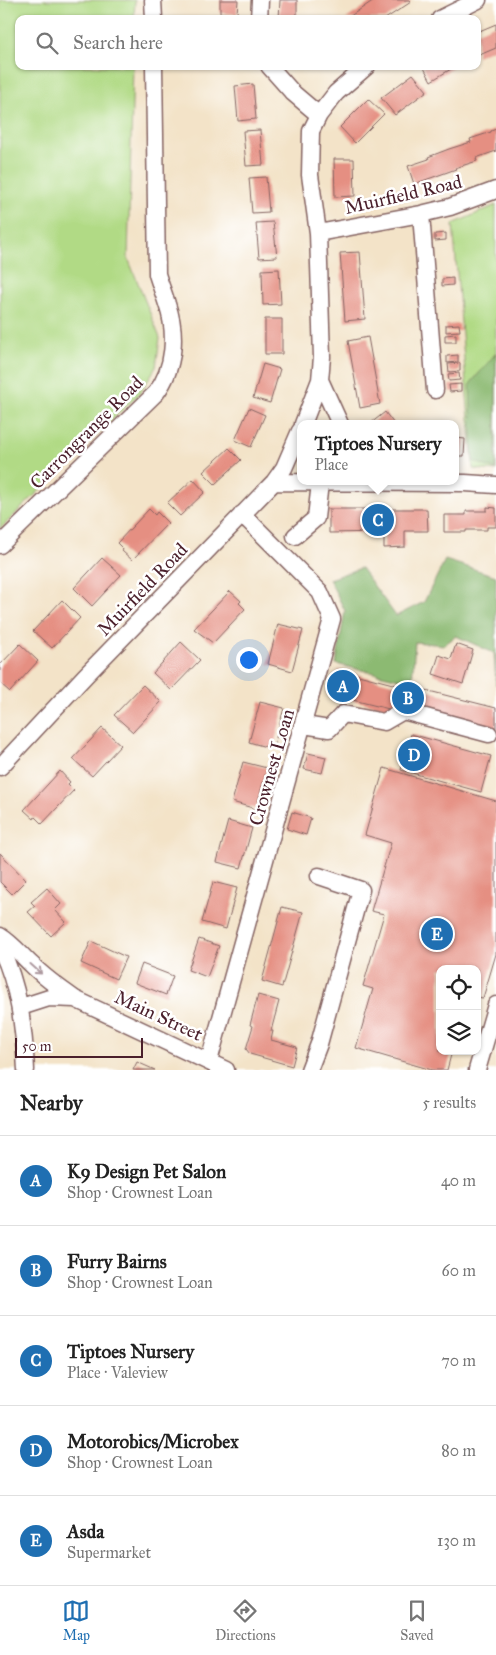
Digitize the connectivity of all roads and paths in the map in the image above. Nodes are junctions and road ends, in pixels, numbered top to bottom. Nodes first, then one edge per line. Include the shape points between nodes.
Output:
1 (153, 0) edge
2 (260, 0) edge
3 (468, 2) edge
4 (154, 15) edge
5 (260, 15) edge
6 (447, 15) edge
7 (154, 70) edge
8 (273, 70) edge
9 (362, 70) edge
10 (319, 115) junction
11 (496, 190) edge
12 (421, 214) junction
13 (318, 234) junction
14 (320, 380) junction
15 (435, 390) dead end
16 (305, 420) edge
17 (338, 420) edge
18 (297, 438) edge
19 (274, 482) junction
20 (297, 482) edge
21 (459, 484) edge
22 (320, 485) edge
23 (496, 485) edge
24 (242, 514) junction
25 (295, 536) dead end
26 (0, 545) edge
27 (304, 725) junction
28 (489, 734) dead end
29 (0, 767) edge
30 (319, 876) dead end
31 (0, 936) edge
32 (0, 947) edge
33 (75, 999) junction
34 (496, 1004) edge
35 (20, 1007) junction
36 (209, 1061) junction
37 (26, 1070) edge
38 (226, 1070) edge
39 (309, 1070) edge
40 (477, 1070) edge

1 - 4 street
2 - 5 street
3 - 6 street
7 - 26 street, Carrongrange Road via 157,274 168,305 173,335 173,350 165,380 156,393
8 - 10 street
9 - 10 street via 336,93
10 - 13 street via 311,131 310,175
11 - 12 street, Muirfield Road
12 - 13 street, Muirfield Road
12 - 15 street
13 - 14 street
14 - 16 street
14 - 17 street
18 - 19 street, Muirfield Road
19 - 20 street
19 - 24 street, Muirfield Road
21 - 23 street
22 - 25 street via 316,518
24 - 27 street, Crownest Loan via 320,592 332,619
24 - 29 street, Muirfield Road
27 - 28 street via 329,729 343,714 384,722 403,711
27 - 36 street, Crownest Loan
30 - 39 street via 361,890
31 -> 33 street, Main Street via 53,984
32 - 35 street
33 - 35 street, Main Street via 49,998
33 - 36 street, Main Street
34 - 40 street
35 - 37 street
36 - 38 street, Main Street

